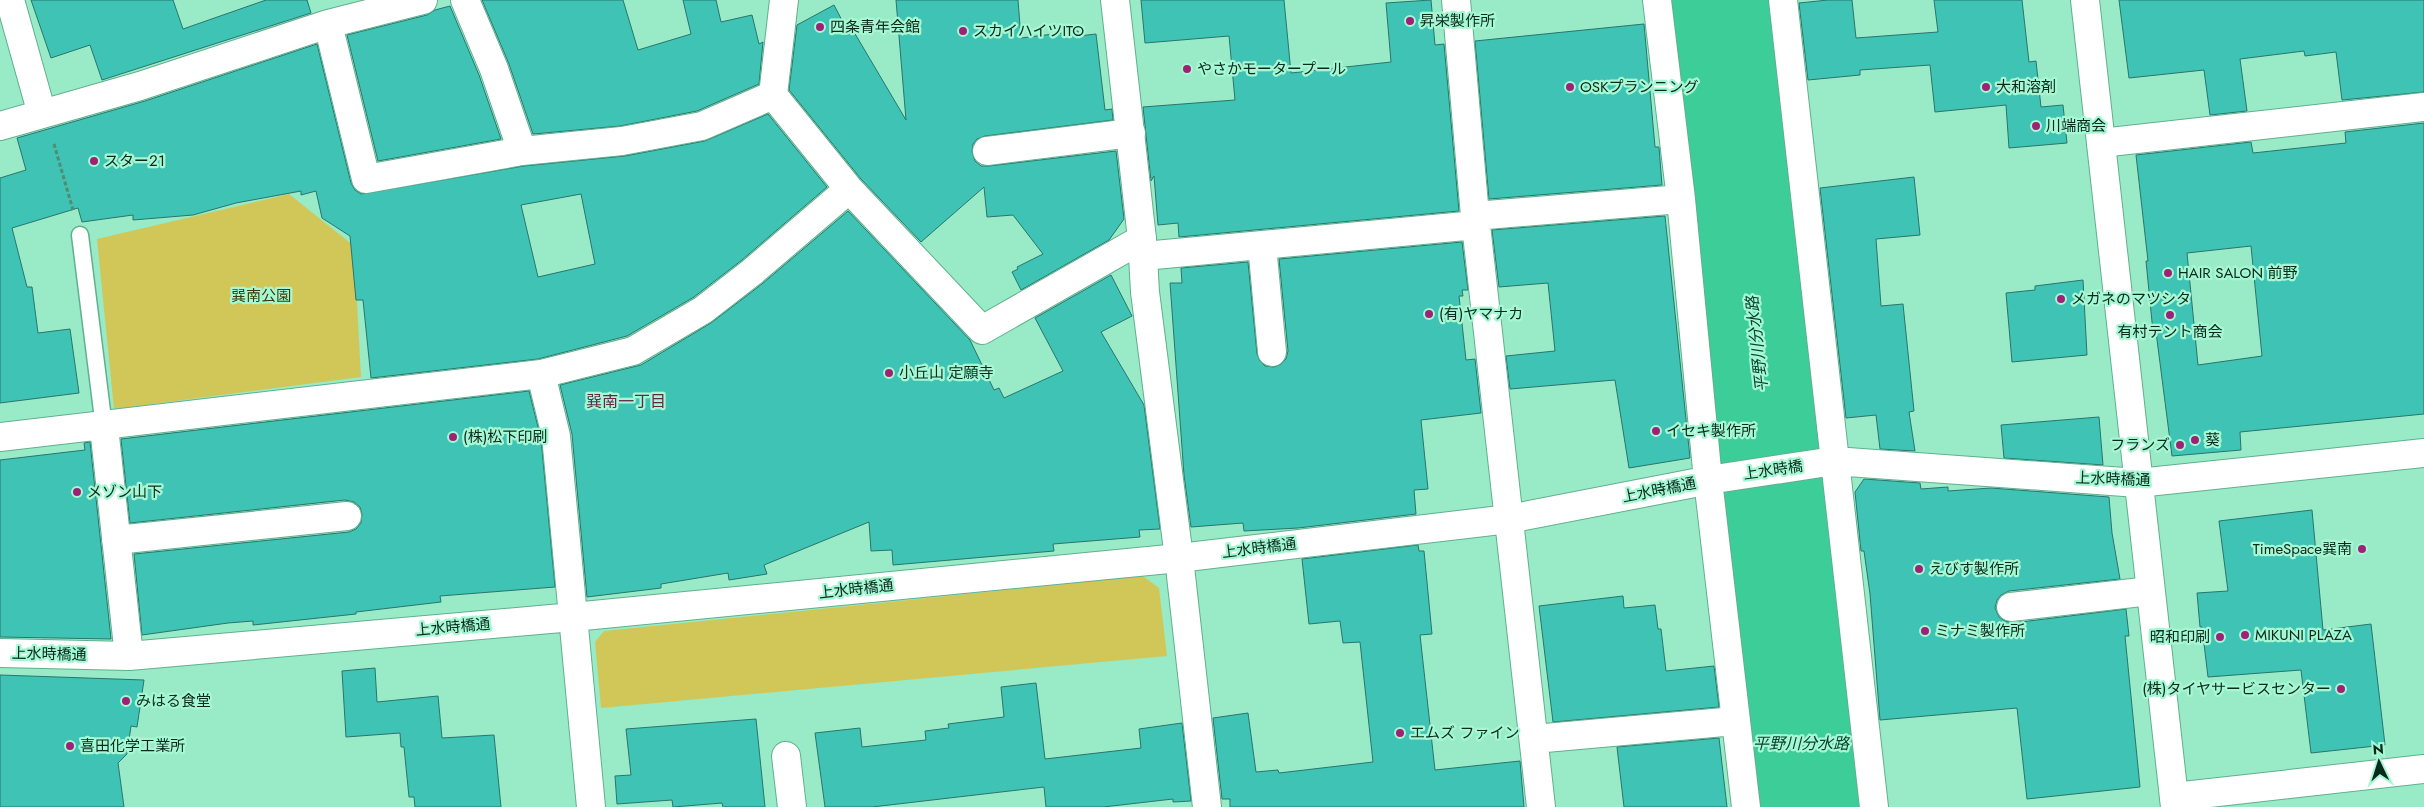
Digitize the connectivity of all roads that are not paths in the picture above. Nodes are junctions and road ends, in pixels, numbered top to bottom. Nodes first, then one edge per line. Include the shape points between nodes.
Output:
1 (10, 0) edge
2 (423, 0) edge
3 (464, 0) edge
4 (784, 0) edge
5 (1115, 0) edge
6 (1456, 0) edge
7 (1657, 0) edge
8 (1783, 0) edge
9 (2085, 0) edge
10 (328, 24) junction
11 (773, 95) junction
12 (2424, 107) edge
13 (44, 114) junction
14 (0, 126) edge
15 (1130, 133) junction
16 (2101, 143) junction
17 (522, 151) junction
18 (987, 151) dead end
19 (849, 189) junction
20 (1680, 199) junction
21 (1476, 221) junction
22 (80, 235) road end
23 (1262, 245) junction
24 (1143, 248) junction
25 (1272, 352) dead end
26 (541, 374) junction
27 (104, 427) junction
28 (0, 438) edge
29 (2424, 453) edge
30 (1832, 461) junction
31 (1712, 479) junction
32 (2138, 483) junction
33 (347, 516) dead end
34 (1509, 519) junction
35 (116, 540) junction
36 (1179, 558) junction
37 (2150, 591) junction
38 (2011, 607) dead end
39 (573, 617) junction
40 (0, 653) edge
41 (129, 656) junction
42 (1735, 720) junction
43 (1534, 739) junction
44 (786, 756) dead end
45 (2424, 769) edge
46 (2174, 802) edge
47 (590, 807) edge
48 (792, 807) edge
49 (1207, 807) edge
50 (1541, 807) edge
51 (1746, 807) edge
52 (1874, 807) edge

1 - 13 street
2 - 10 street
3 - 17 street via 494,69
4 - 11 street
5 - 15 street
6 - 21 street
7 - 20 street
8 - 30 street
9 - 16 street
10 - 13 street
10 - 17 street via 366,179
11 - 17 street via 702,126 622,141
11 - 19 street
12 - 16 street
13 - 14 street
15 - 18 street
15 - 24 street
16 - 32 street
19 - 24 street via 982,330
19 - 26 street via 703,310 633,351
20 - 21 street
20 - 31 street
21 - 23 street
21 - 34 street
22 - 27 lane
23 - 24 street
23 - 25 street
24 - 36 street via 1145,292
26 - 27 street
26 - 39 street via 556,436
27 - 28 street
27 - 35 street
29 - 32 street, 上水時橋通
30 - 31 street, 上水時橋
30 - 32 street, 上水時橋通
30 - 52 street
31 - 34 street, 上水時橋通
31 - 42 street
32 - 37 street
33 - 35 street
34 - 36 street, 上水時橋通
34 - 43 street
35 - 41 street
36 - 39 street, 上水時橋通
36 - 49 street
37 - 38 street
37 - 46 street
39 - 41 street, 上水時橋通
39 - 47 street
40 - 41 street, 上水時橋通
42 - 43 street
42 - 51 street
43 - 50 street
44 - 48 street
45 - 46 street

